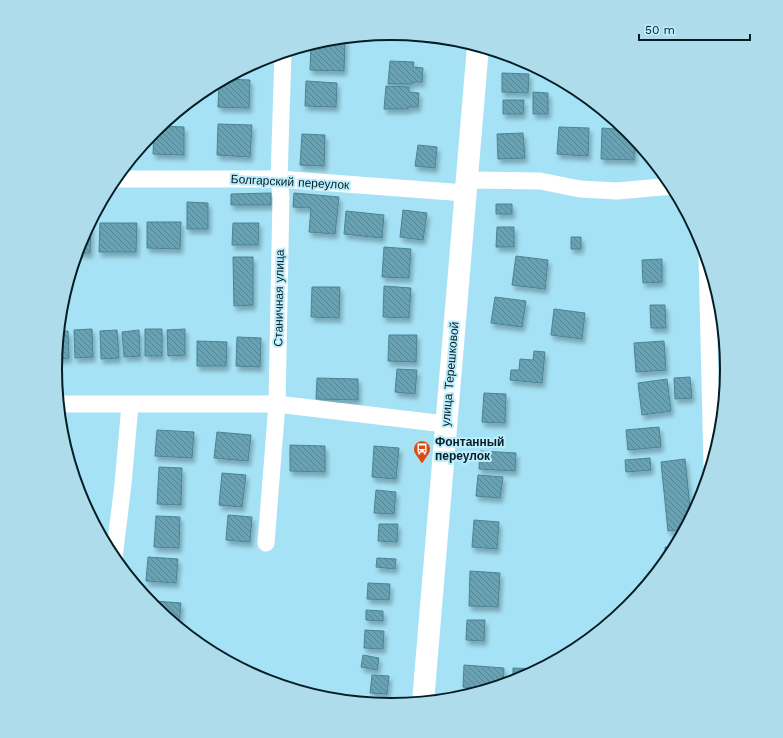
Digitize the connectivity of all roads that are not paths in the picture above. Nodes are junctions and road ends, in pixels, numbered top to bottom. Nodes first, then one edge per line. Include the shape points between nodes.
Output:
1 (478, 51) edge
2 (283, 58) edge
3 (123, 179) edge
4 (279, 179) junction
5 (466, 186) junction
6 (665, 187) edge
7 (708, 279) edge
8 (64, 404) edge
9 (277, 404) junction
10 (130, 405) junction
11 (445, 424) junction
12 (711, 444) edge
13 (266, 543) dead end
14 (115, 547) edge
15 (423, 696) edge

1 - 5 street, улица Терешковой
2 - 4 street, Станичная улица
3 - 4 street, Болгарский переулок
4 - 5 street, Болгарский переулок
4 - 9 street, Станичная улица via 281,197
5 - 6 street, Болгарский переулок via 540,181 580,189 616,191
5 - 11 street, улица Терешковой
7 - 12 street
8 - 10 street
9 - 10 street
9 - 11 street
9 - 13 street, Станичная улица
10 - 14 street
11 - 15 street, улица Терешковой

